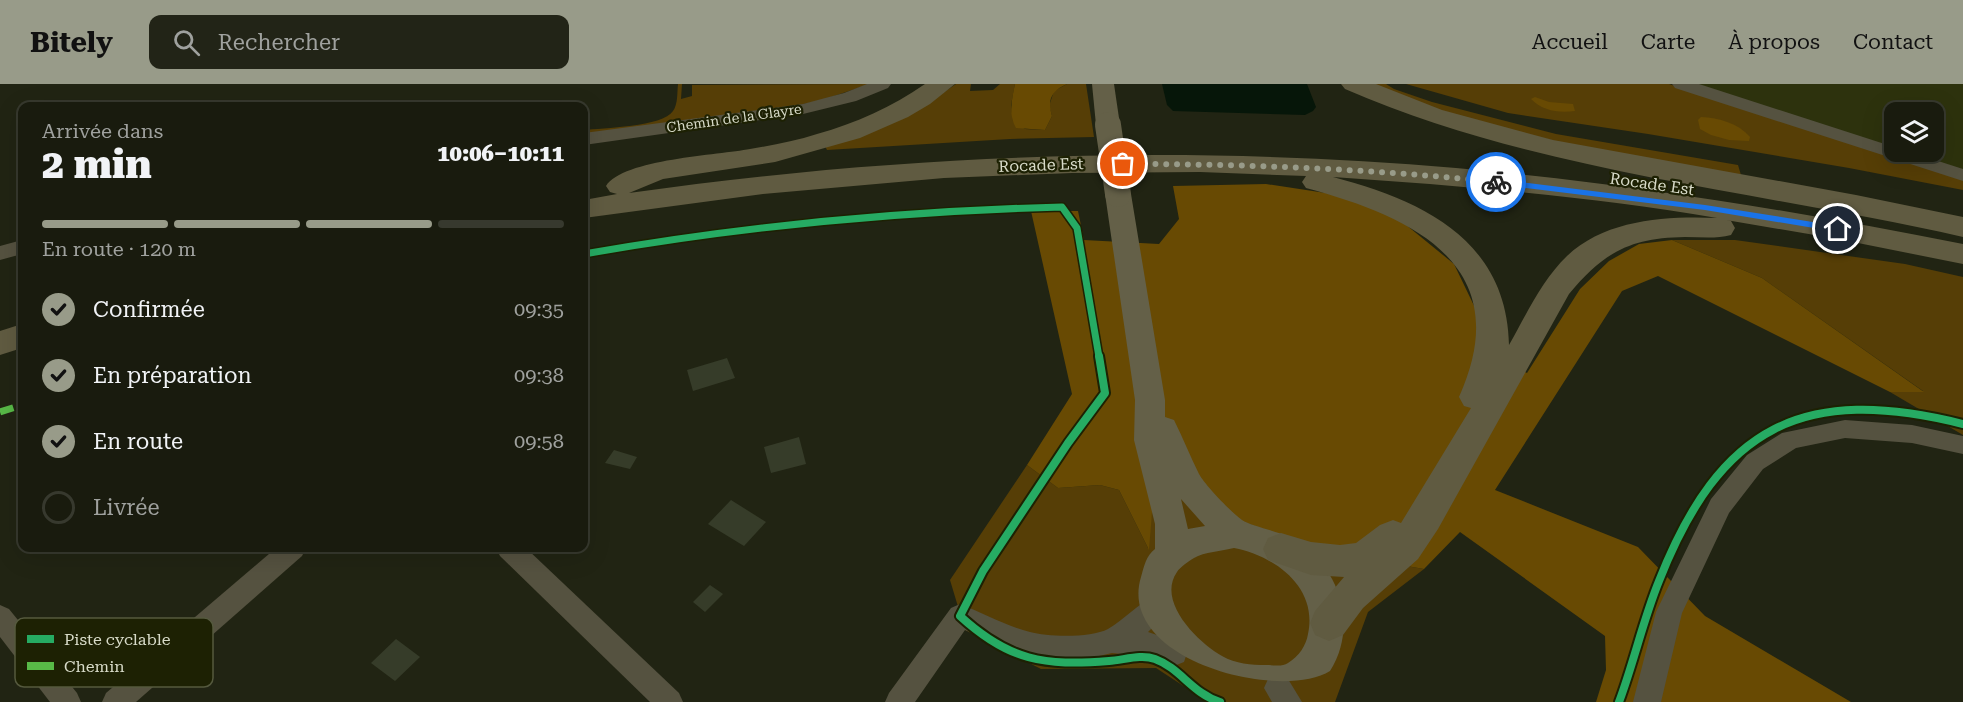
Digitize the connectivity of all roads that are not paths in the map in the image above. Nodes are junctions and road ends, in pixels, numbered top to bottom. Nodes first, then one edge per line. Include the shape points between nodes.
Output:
1 (882, 84) edge
2 (942, 84) edge
3 (1103, 84) edge
4 (1354, 84) edge
5 (1681, 84) edge
6 (588, 138) edge
7 (1190, 164) junction
8 (1963, 175) edge
9 (620, 186) junction
10 (588, 190) edge
11 (588, 207) edge
12 (1963, 227) edge
13 (1963, 237) edge
14 (18, 249) edge
15 (0, 253) edge
16 (1963, 254) edge
17 (1963, 265) edge
18 (18, 317) edge
19 (0, 323) edge
20 (18, 337) edge
21 (0, 343) edge
22 (1150, 400) junction
23 (1963, 445) edge
24 (1234, 534) junction
25 (1281, 549) junction
26 (288, 552) edge
27 (513, 552) edge
28 (1172, 555) junction
29 (1154, 609) junction
30 (0, 617) edge
31 (213, 618) edge
32 (1329, 622) junction
33 (15, 636) edge
34 (1112, 641) junction
35 (1174, 653) junction
36 (55, 687) edge
37 (133, 687) edge
38 (1283, 695) edge
39 (67, 702) edge
40 (116, 702) edge
41 (669, 702) edge
42 (899, 702) edge
43 (1647, 702) edge

1 - 6 street, Chemin de la Glayre via 803,109
2 - 9 highway via 891,115 830,138 750,158 658,172
3 - 22 main road, bridge
4 - 12 highway via 1444,120 1524,143
5 - 8 street
7 - 11 highway, Rocade Est via 944,169 759,184
7 - 16 highway, Rocade Est via 1348,170 1572,189 1803,223
7 - 25 highway via 1212,174 1316,182 1391,205 1423,221 1450,241 1469,262 1490,301 1494,326 1486,380 1397,531 1371,555 1354,560 1312,560
9 - 10 highway, Rocade Est
9 - 13 highway, Rocade Est via 758,168 941,153 1248,150 1350,154 1614,178
14 - 15 street
17 - 32 highway via 1718,227 1654,228 1602,246 1579,262 1558,287 1405,548 1350,596
18 - 19 highway
20 - 21 highway
22 - 24 main road via 1188,485
22 - 28 main road via 1150,440 1171,524
23 - 43 street via 1912,434 1845,429 1790,440 1755,462 1720,506 1669,612
24 - 25 main road via 1258,538
24 - 28 main road via 1210,536
25 - 32 main road via 1315,580
26 - 31 street
27 - 41 street
28 - 29 main road via 1154,589
29 - 34 street
29 - 35 main road via 1160,630
30 - 33 street
32 - 38 main road via 1326,644 1316,663
34 - 35 street via 1154,645
34 - 42 street via 1082,648 1030,645 960,616
35 - 38 main road via 1195,673 1222,686
36 - 39 street
37 - 40 street

